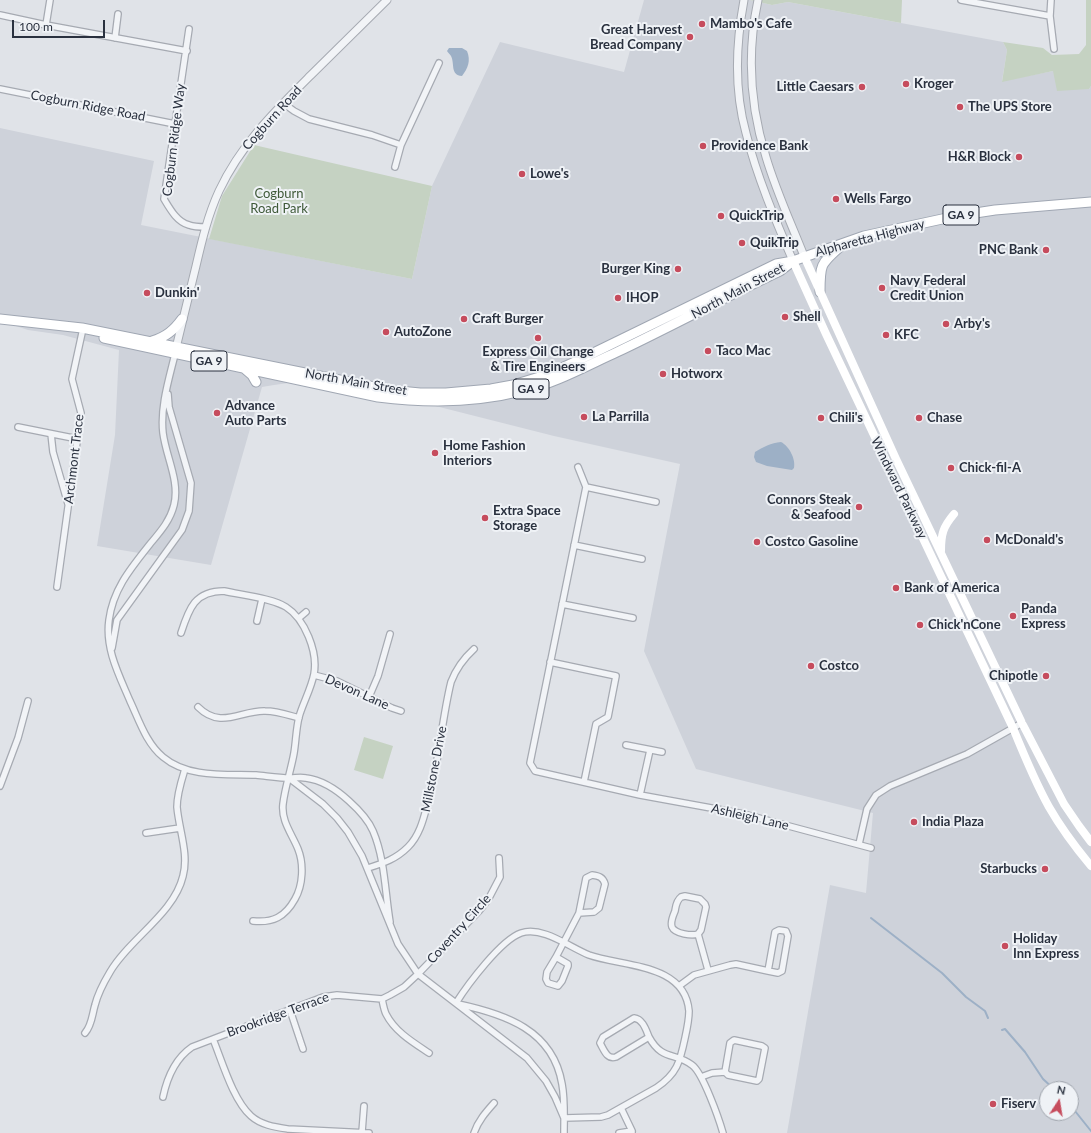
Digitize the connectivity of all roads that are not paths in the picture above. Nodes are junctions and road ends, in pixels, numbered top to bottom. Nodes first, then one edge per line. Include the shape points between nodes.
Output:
1 (50, 0) edge
2 (387, 0) edge
3 (744, 0) edge
4 (758, 0) edge
5 (961, 0) edge
6 (1051, 0) edge
7 (118, 14) dead end
8 (0, 15) edge
9 (1050, 16) junction
10 (46, 25) junction
11 (189, 29) dead end
12 (115, 38) junction
13 (1054, 49) dead end
14 (187, 51) junction
15 (439, 63) dead end
16 (0, 89) edge
17 (283, 102) junction
18 (176, 124) junction
19 (401, 145) junction
20 (395, 167) dead end
21 (1091, 202) edge
22 (206, 228) junction
23 (846, 242) junction
24 (804, 256) junction
25 (793, 261) junction
26 (820, 292) junction
27 (0, 319) edge
28 (182, 319) junction
29 (37, 322) junction
30 (82, 333) junction
31 (150, 341) junction
32 (176, 350) junction
33 (244, 369) junction
34 (256, 382) dead end
35 (168, 386) junction
36 (18, 427) dead end
37 (51, 434) junction
38 (78, 440) junction
39 (578, 468) dead end
40 (586, 487) junction
41 (656, 502) dead end
42 (69, 506) junction
43 (954, 514) dead end
44 (574, 545) junction
45 (941, 554) junction
46 (642, 559) dead end
47 (58, 587) dead end
48 (262, 600) junction
49 (562, 604) junction
50 (306, 612) dead end
51 (299, 618) junction
52 (633, 618) dead end
53 (257, 621) dead end
54 (181, 633) dead end
55 (390, 634) dead end
56 (474, 649) dead end
57 (112, 656) junction
58 (550, 662) junction
59 (314, 675) junction
60 (369, 697) junction
61 (28, 701) dead end
62 (198, 707) dead end
63 (401, 711) dead end
64 (299, 718) junction
65 (1022, 723) junction
66 (1012, 728) junction
67 (626, 745) dead end
68 (650, 750) junction
69 (662, 752) dead end
70 (185, 769) junction
71 (289, 778) junction
72 (584, 782) junction
73 (0, 786) edge
74 (640, 795) junction
75 (180, 828) junction
76 (146, 833) dead end
77 (1091, 842) edge
78 (859, 844) junction
79 (871, 848) dead end
80 (499, 858) dead end
81 (382, 864) junction
82 (1091, 866) edge
83 (368, 868) junction
84 (579, 913) junction
85 (253, 921) dead end
86 (390, 922) junction
87 (698, 934) junction
88 (564, 943) junction
89 (556, 957) junction
90 (708, 970) junction
91 (768, 971) junction
92 (418, 974) junction
93 (679, 986) junction
94 (382, 999) junction
95 (456, 1003) junction
96 (290, 1010) junction
97 (85, 1033) dead end
98 (649, 1037) junction
99 (213, 1039) junction
100 (303, 1049) dead end
101 (429, 1053) dead end
102 (681, 1059) junction
103 (725, 1072) junction
104 (701, 1077) junction
105 (164, 1097) dead end
106 (494, 1103) dead end
107 (364, 1106) dead end
108 (621, 1108) junction
109 (564, 1118) junction
110 (362, 1132) edge
111 (632, 1132) edge
112 (369, 1133) edge
113 (474, 1133) edge
114 (564, 1133) edge
115 (619, 1133) edge
116 (723, 1133) edge

1 - 10 street
2 - 17 street, Cogburn Road
3 - 25 street, Windward Parkway via 738,60 745,132 770,205
4 - 24 street, Windward Parkway via 752,41 754,101 766,157
5 - 9 street
6 - 9 street
7 - 12 street
8 - 10 street
9 - 13 street
10 - 12 street
11 - 14 street, Cogburn Ridge Way
12 - 14 street
14 - 18 street, Cogburn Ridge Way
15 - 19 street
16 - 18 street, Cogburn Ridge Road
17 - 19 street via 294,112 309,119
17 - 22 street, Cogburn Road via 256,131 234,163 219,191
18 - 22 street, Cogburn Ridge Way via 164,199 180,221
19 - 20 street
21 - 23 main road, Alpharetta Highway / GA 9 via 956,216
22 - 28 street, Cogburn Road
23 - 24 main road, Alpharetta Highway / GA 9
23 - 26 main road via 821,267
24 - 25 main road, Alpharetta Highway / GA 9
24 - 26 main road, Windward Parkway
25 - 32 main road, North Main Street / GA 9 via 776,264 749,276 559,369 524,382 490,389 446,393 394,391
25 - 33 main road, North Main Street / GA 9 via 780,271 573,373 538,387 509,394 456,401 400,400
25 - 66 main road, Windward Parkway
26 - 45 main road, Windward Parkway
27 - 29 main road, North Main Street / GA 9
28 - 31 main road via 169,334
28 - 32 street, Cogburn Road
29 - 30 main road, North Main Street / GA 9
29 - 31 main road, North Main Street / GA 9
30 - 32 main road, North Main Street / GA 9
30 - 38 street, Archmont Trace via 72,379 81,413
31 - 32 main road, North Main Street / GA 9
32 - 33 main road, North Main Street / GA 9
32 - 35 street
33 - 34 main road
35 - 57 street via 163,411 163,431 175,483 174,504 165,526 128,572 116,592 108,622
35 - 57 street via 169,407 191,483 189,511 182,530 117,620
36 - 37 street
37 - 38 street
37 - 42 street via 53,452
38 - 42 street, Archmont Trace
39 - 40 street
40 - 41 street
40 - 44 street, Ashleigh Lane
42 - 47 street, Archmont Trace
43 - 45 main road via 943,531
44 - 46 street
44 - 49 street, Ashleigh Lane
45 - 65 main road, Windward Parkway
48 - 51 street via 284,606
48 - 53 street
48 - 54 street via 224,591 207,594 191,607
49 - 52 street
49 - 58 street, Ashleigh Lane
50 - 51 street
51 - 59 street via 313,653
55 - 60 street
56 - 81 street, Millstone Drive via 463,660 450,682 438,759 418,835 409,847 394,859
57 - 70 street via 114,666 149,741 164,758
58 - 72 street, Ashleigh Lane via 530,763 535,771
58 - 72 street via 616,676 608,717 596,724
59 - 60 street, Devon Lane via 337,681
59 - 64 street
60 - 63 street, Devon Lane
61 - 73 street via 18,738
62 - 64 street via 207,714 220,718 264,710
64 - 71 street
65 - 66 street
65 - 77 main road, Windward Parkway via 1064,804
66 - 78 street via 967,754 890,786 876,795 868,809
66 - 82 main road, Windward Parkway via 1049,808
67 - 68 street
68 - 69 street
68 - 74 street
70 - 71 street via 202,773
70 - 75 street via 177,798
71 - 81 street via 305,778 326,784 360,811 372,830
71 - 83 street via 337,818 357,844
71 - 85 street via 282,805 288,831 298,849 301,861 299,888 295,899 278,918 264,922
72 - 74 street, Ashleigh Lane
74 - 78 street, Ashleigh Lane via 744,814
75 - 76 street
75 - 97 street via 185,862 179,888 170,903 111,971 100,991 91,1024
78 - 79 street, Ashleigh Lane
80 - 92 street, Coventry Circle via 500,877 488,900
81 - 83 street, Millstone Drive
81 - 86 street
83 - 86 street
84 - 84 street via 586,878 592,875 601,877 604,884 599,908 594,912
84 - 88 street
86 - 92 street via 398,944
87 - 87 street via 693,935 672,928 680,897 700,899 705,904
87 - 90 street
88 - 89 street
88 - 93 street via 595,957 660,973
88 - 95 street via 540,932 516,936 509,940 470,982
89 - 89 street via 568,964 558,986 548,983 546,979
90 - 91 street via 736,964
90 - 93 street via 694,975
91 - 91 street via 775,932 786,931 788,936 782,971
92 - 94 street via 404,987
92 - 95 street
93 - 102 street via 686,998 689,1012
94 - 96 street, Brookridge Terrace via 337,995 323,997
94 - 101 street via 386,1014 399,1031
95 - 109 street via 527,1058 546,1081
95 - 109 street via 505,1017 529,1029 546,1046 562,1083
96 - 99 street, Brookridge Terrace
96 - 100 street
98 - 98 street via 613,1058 607,1056 600,1043 603,1037 634,1018 641,1021
98 - 102 street via 659,1051
99 - 105 street, Brookridge Terrace via 183,1053 166,1084
99 - 110 street via 240,1102 252,1116 268,1125 288,1129
102 - 104 street via 693,1065
102 - 108 street via 674,1072 663,1083
103 - 103 street via 732,1041 765,1048 757,1081 728,1075
103 - 104 street
104 - 116 street
106 - 113 street
107 - 110 street
108 - 109 street via 601,1117
108 - 111 street
109 - 114 street
110 - 112 street
111 - 115 street

